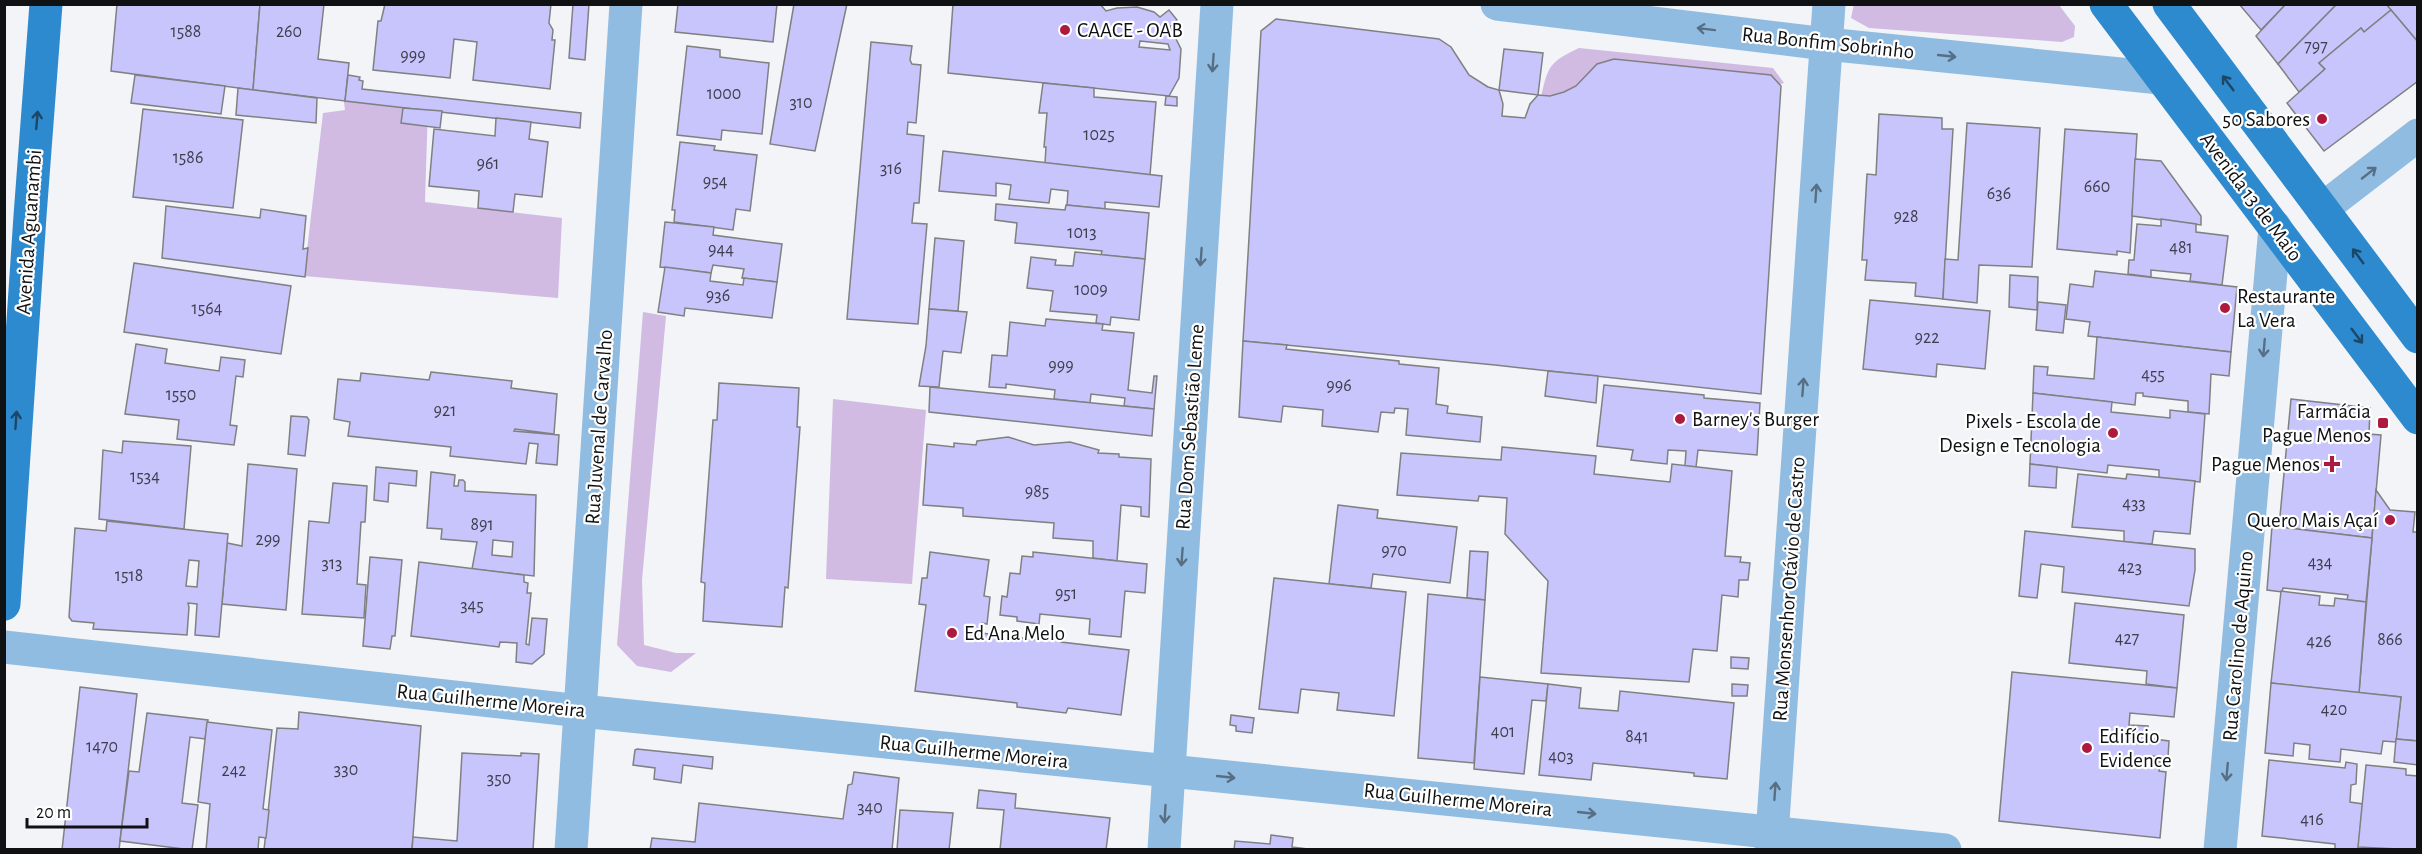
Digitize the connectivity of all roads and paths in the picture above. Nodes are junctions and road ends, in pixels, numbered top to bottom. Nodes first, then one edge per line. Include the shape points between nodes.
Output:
1 (46, 4) edge
2 (626, 4) edge
3 (1217, 4) edge
4 (1497, 4) edge
5 (1828, 4) edge
6 (2106, 4) edge
7 (2169, 4) edge
8 (1826, 44) junction
9 (2160, 78) junction
10 (2418, 135) edge
11 (2322, 209) junction
12 (2274, 227) junction
13 (2418, 337) edge
14 (2418, 418) edge
15 (4, 604) edge
16 (4, 646) edge
17 (581, 711) junction
18 (1168, 771) junction
19 (1772, 841) edge
20 (571, 849) edge
21 (1164, 849) edge
22 (1945, 849) edge
23 (2220, 849) edge

15 -> 1 main road, Avenida Aguanambi
2 - 17 street, Rua Juvenal de Carvalho
3 -> 18 street, Rua Dom Sebastião Leme
8 -> 4 street, Rua Bonfim Sobrinho
5 - 8 street, Rua Monsenhor Otávio de Castro
6 - 9 main road, Avenida 13 de Maio
11 -> 7 main road
8 -> 9 street, Rua Bonfim Sobrinho
19 -> 8 street, Rua Monsenhor Otávio de Castro
9 - 12 main road, Avenida 13 de Maio
11 -> 10 street
13 -> 11 main road
12 -> 14 main road, Avenida 13 de Maio
12 -> 23 street, Rua Carolino de Aquino
16 - 17 street, Rua Guilherme Moreira
17 - 18 street, Rua Guilherme Moreira
17 - 20 street, Rua Juvenal de Carvalho
18 -> 19 street, Rua Guilherme Moreira
18 -> 21 street, Rua Dom Sebastião Leme
19 - 22 street, Rua Guilherme Moreira

